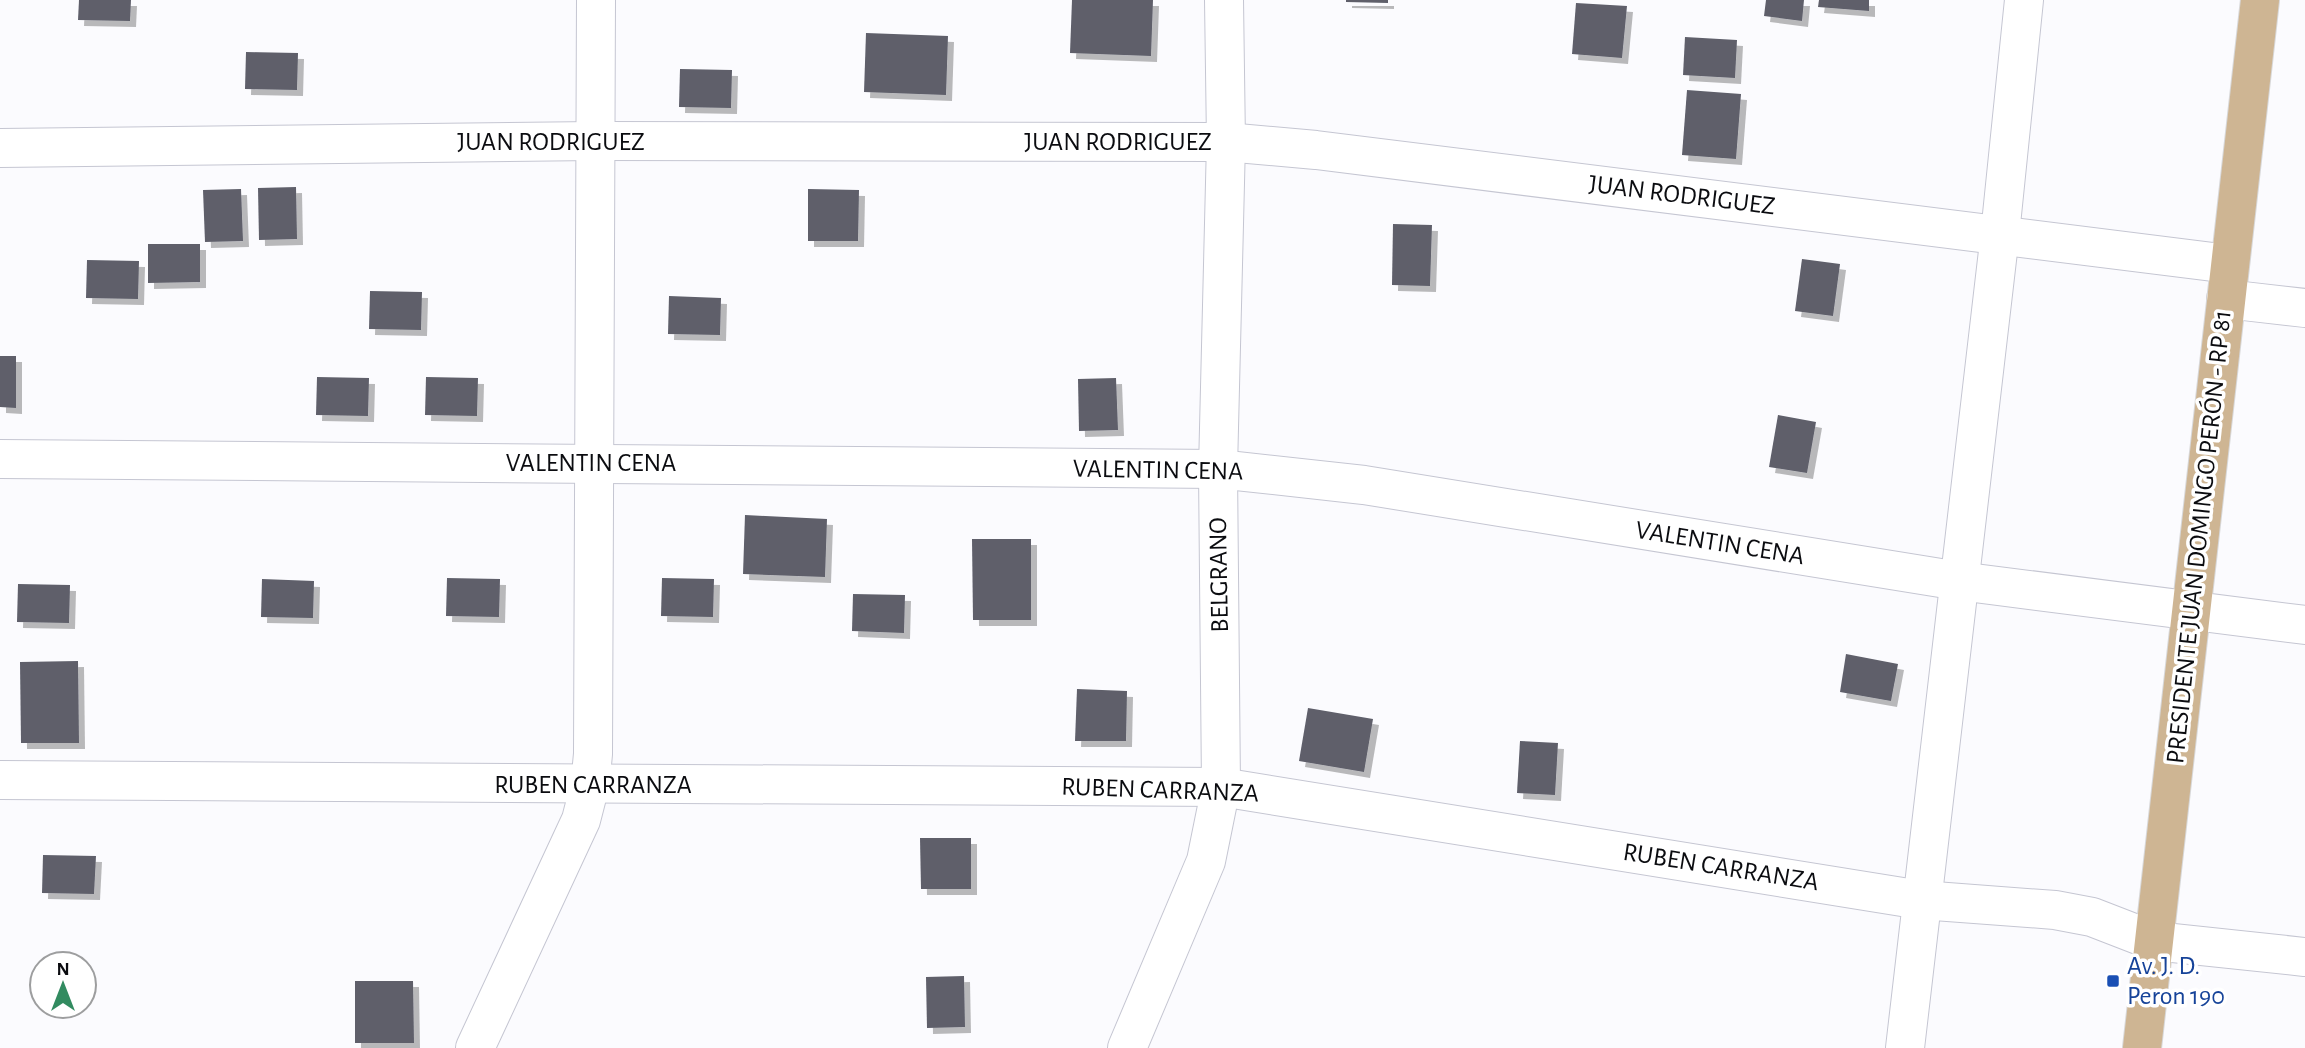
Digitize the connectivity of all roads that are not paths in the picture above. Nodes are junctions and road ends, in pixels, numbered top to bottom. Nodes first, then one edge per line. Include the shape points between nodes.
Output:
1 (596, 0) edge
2 (1224, 0) edge
3 (2024, 0) edge
4 (2255, 9) edge
5 (594, 141) junction
6 (1226, 142) junction
7 (0, 148) edge
8 (2000, 234) junction
9 (2227, 282) junction
10 (2305, 308) edge
11 (0, 459) edge
12 (593, 463) junction
13 (1218, 469) junction
14 (1959, 581) junction
15 (2189, 612) junction
16 (2305, 625) edge
17 (0, 780) edge
18 (590, 785) junction
19 (1221, 787) junction
20 (1921, 900) junction
21 (2154, 940) junction
22 (2305, 957) edge
23 (475, 1048) edge
24 (1127, 1048) edge
25 (1905, 1048) edge
26 (2142, 1048) edge

1 - 5 street
2 - 6 street, BELGRANO
3 - 8 street
4 - 9 main road, PRESIDENTE JUAN DOMINGO PERÓN - RP 81
5 - 6 street, JUAN RODRIGUEZ
5 - 7 street, JUAN RODRIGUEZ
5 - 12 street
6 - 8 street, JUAN RODRIGUEZ
6 - 13 street, BELGRANO
8 - 9 street, JUAN RODRIGUEZ
8 - 14 street
9 - 10 street, JUAN RODRIGUEZ
9 - 15 main road, PRESIDENTE JUAN DOMINGO PERÓN - RP 81
11 - 12 street, VALENTIN CENA
12 - 13 street, VALENTIN CENA
12 - 18 street
13 - 14 street, VALENTIN CENA via 1364,485
13 - 19 street, BELGRANO
14 - 15 street, VALENTIN CENA
14 - 20 street
15 - 16 street, VALENTIN CENA
15 - 21 main road, PRESIDENTE JUAN DOMINGO PERÓN - RP 81
17 - 18 street, RUBEN CARRANZA
18 - 19 street, RUBEN CARRANZA
18 - 23 street via 581,820
19 - 20 street, RUBEN CARRANZA
19 - 24 street, BELGRANO via 1206,861
20 - 21 street, RUBEN CARRANZA via 2092,917
20 - 25 street
21 - 22 street, RUBEN CARRANZA
21 - 26 main road, PRESIDENTE JUAN DOMINGO PERÓN - RP 81

